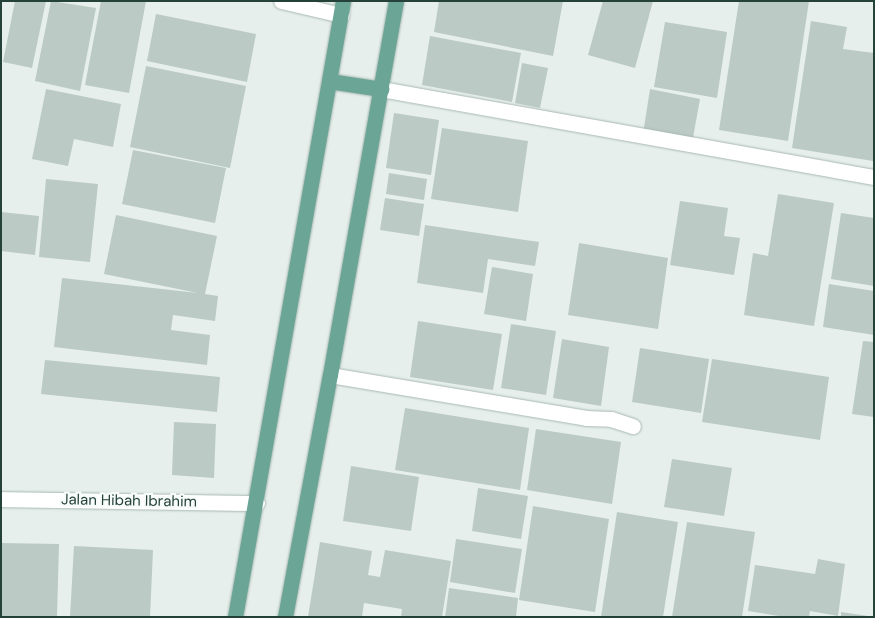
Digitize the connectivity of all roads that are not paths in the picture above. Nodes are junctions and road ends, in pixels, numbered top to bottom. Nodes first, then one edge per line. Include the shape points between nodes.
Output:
1 (281, 1) edge
2 (396, 1) edge
3 (342, 8) edge
4 (329, 81) junction
5 (381, 89) junction
6 (874, 178) edge
7 (330, 375) junction
8 (633, 426) dead end
9 (1, 499) edge
10 (257, 503) junction
11 (235, 617) edge
12 (285, 617) edge

1 - 3 street
2 - 5 main road
3 - 4 main road
4 - 5 main road
4 - 10 main road
5 - 6 street
5 - 7 main road
7 - 8 street via 586,418 610,419
7 - 12 main road
9 - 10 street, Jalan Hibah Ibrahim
10 - 11 main road

